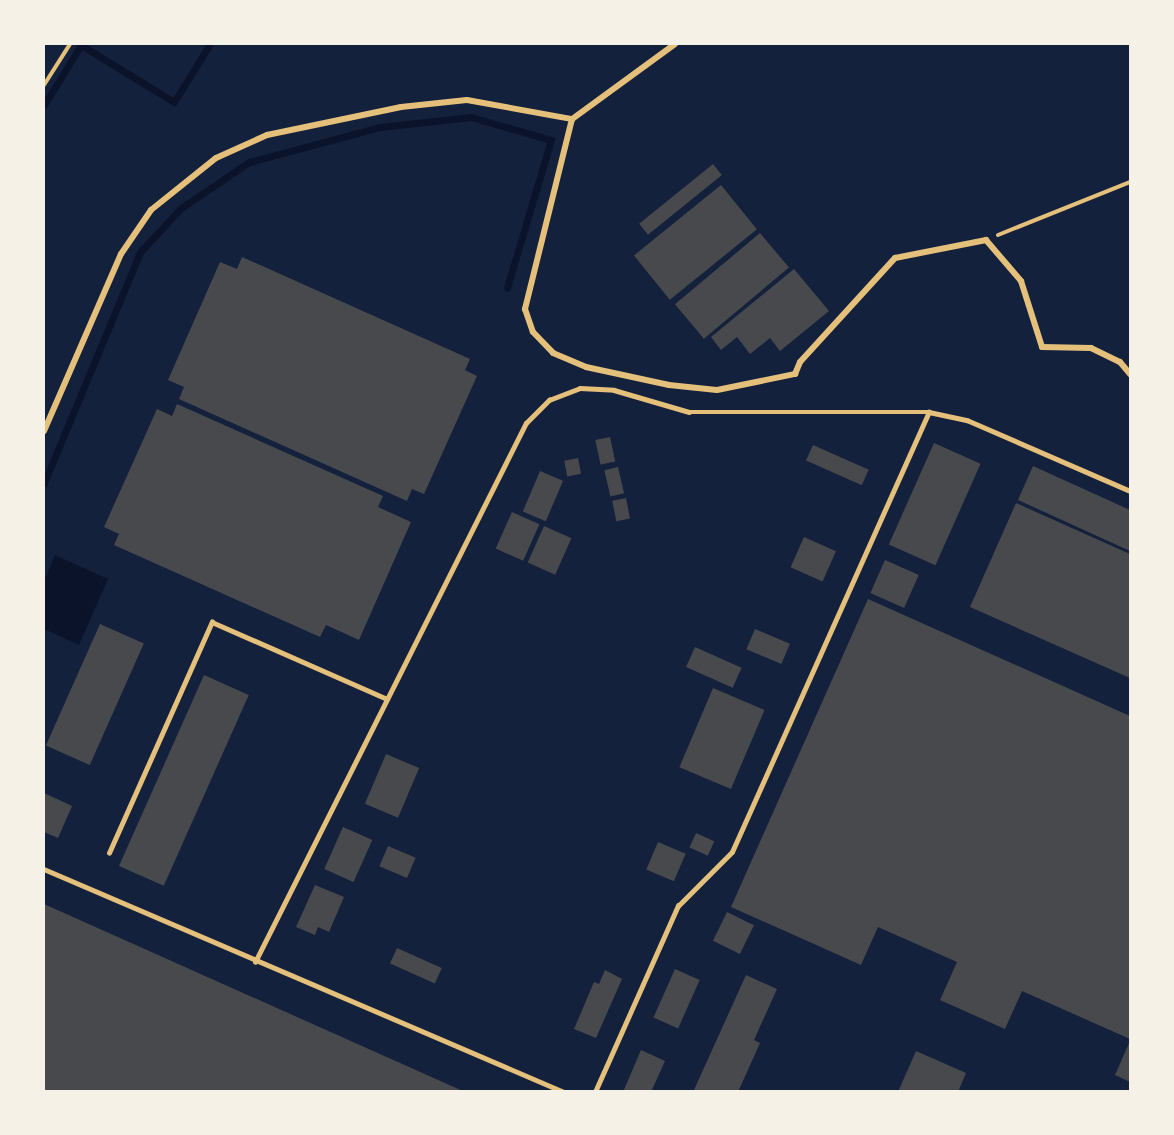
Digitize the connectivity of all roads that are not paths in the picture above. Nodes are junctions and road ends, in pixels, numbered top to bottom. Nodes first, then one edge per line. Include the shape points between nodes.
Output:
1 (675, 44) edge
2 (573, 119) junction
3 (1131, 374) edge
4 (929, 412) junction
5 (44, 431) edge
6 (1131, 490) edge
7 (387, 699) junction
8 (109, 854) dead end
9 (44, 869) edge
10 (255, 962) junction
11 (564, 1092) edge
12 (595, 1092) edge

1 - 2 street
2 - 3 street via 525,309 534,332 553,353 586,367 669,385 717,390 795,374 800,362 895,258 986,240 1022,281 1042,347 1091,348 1120,362
2 - 5 street via 467,100 401,107 267,135 216,158 151,210 121,254
4 - 6 lane via 967,420
4 - 7 lane via 689,412 614,390 580,388 549,400 526,423
4 - 12 lane via 732,852 678,906
7 - 8 lane via 212,622
7 - 10 lane
9 - 10 lane
10 - 11 lane

